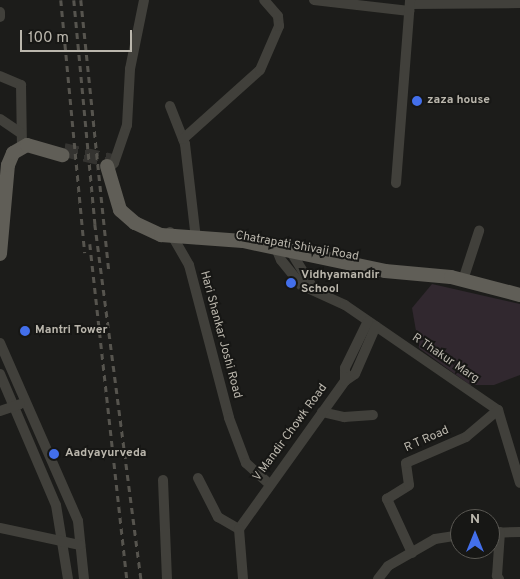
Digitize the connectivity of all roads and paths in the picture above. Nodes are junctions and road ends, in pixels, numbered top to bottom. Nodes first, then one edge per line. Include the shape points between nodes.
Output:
1 (144, 0) edge
2 (264, 0) edge
3 (314, 0) edge
4 (520, 3) edge
5 (409, 5) edge
6 (0, 12) edge
7 (0, 17) edge
8 (0, 76) edge
9 (170, 106) dead end
10 (0, 118) edge
11 (183, 139) junction
12 (22, 140) junction
13 (63, 152) tunnel mouth
14 (110, 164) joint
15 (396, 183) dead end
16 (0, 191) edge
17 (479, 230) dead end
18 (171, 235) junction
19 (196, 237) junction
20 (281, 245) junction
21 (0, 254) edge
22 (464, 277) junction
23 (520, 288) edge
24 (520, 295) edge
25 (372, 324) junction
26 (0, 343) edge
27 (0, 374) edge
28 (25, 401) junction
29 (14, 406) junction
30 (498, 410) junction
31 (0, 411) edge
32 (322, 412) junction
33 (373, 416) dead end
34 (198, 478) dead end
35 (163, 480) dead end
36 (269, 484) junction
37 (520, 484) edge
38 (0, 528) edge
39 (239, 529) junction
40 (500, 532) edge
41 (520, 532) edge
42 (450, 537) edge
43 (64, 542) junction
44 (80, 545) junction
45 (412, 553) junction
46 (496, 559) edge
47 (68, 579) edge
48 (84, 579) edge
49 (167, 579) edge
50 (243, 579) edge
51 (378, 579) edge
52 (500, 579) edge

1 - 14 street via 130,69 127,125
2 - 11 street via 278,16 279,26 260,70
3 - 5 street
4 - 5 street
5 - 15 street
6 - 7 street
8 - 12 street via 21,85
9 - 11 street
10 - 12 street
11 - 19 street
12 - 13 main road
12 - 16 main road via 6,156
12 - 21 main road via 8,165
14 - 18 main road via 120,210 150,231
17 - 22 street
18 - 19 main road
18 - 36 street, Hari Shankar Joshi Road via 189,265 228,418 246,463
19 - 20 main road
20 - 22 main road via 385,271
20 - 25 street, R Thakur Marg via 313,288
22 - 23 main road
22 - 24 main road
25 - 30 street, R Thakur Marg
25 - 32 street, V Mandir Chowk Road via 355,374 345,381
26 - 28 street
27 - 29 street
28 - 29 street
28 - 44 street via 78,521
29 - 31 street
29 - 43 street via 56,505
30 - 37 street
30 - 45 street, R T Road via 466,437 406,463 409,485 387,499
32 - 33 street via 344,417
32 - 36 street, V Mandir Chowk Road
34 - 39 street via 218,517
35 - 49 street
36 - 39 street, V Mandir Chowk Road
38 - 43 street
39 - 50 street
40 - 41 street
42 - 45 street via 435,539
43 - 44 street
43 - 47 street
44 - 48 street
45 - 51 street via 388,566
46 - 52 street

